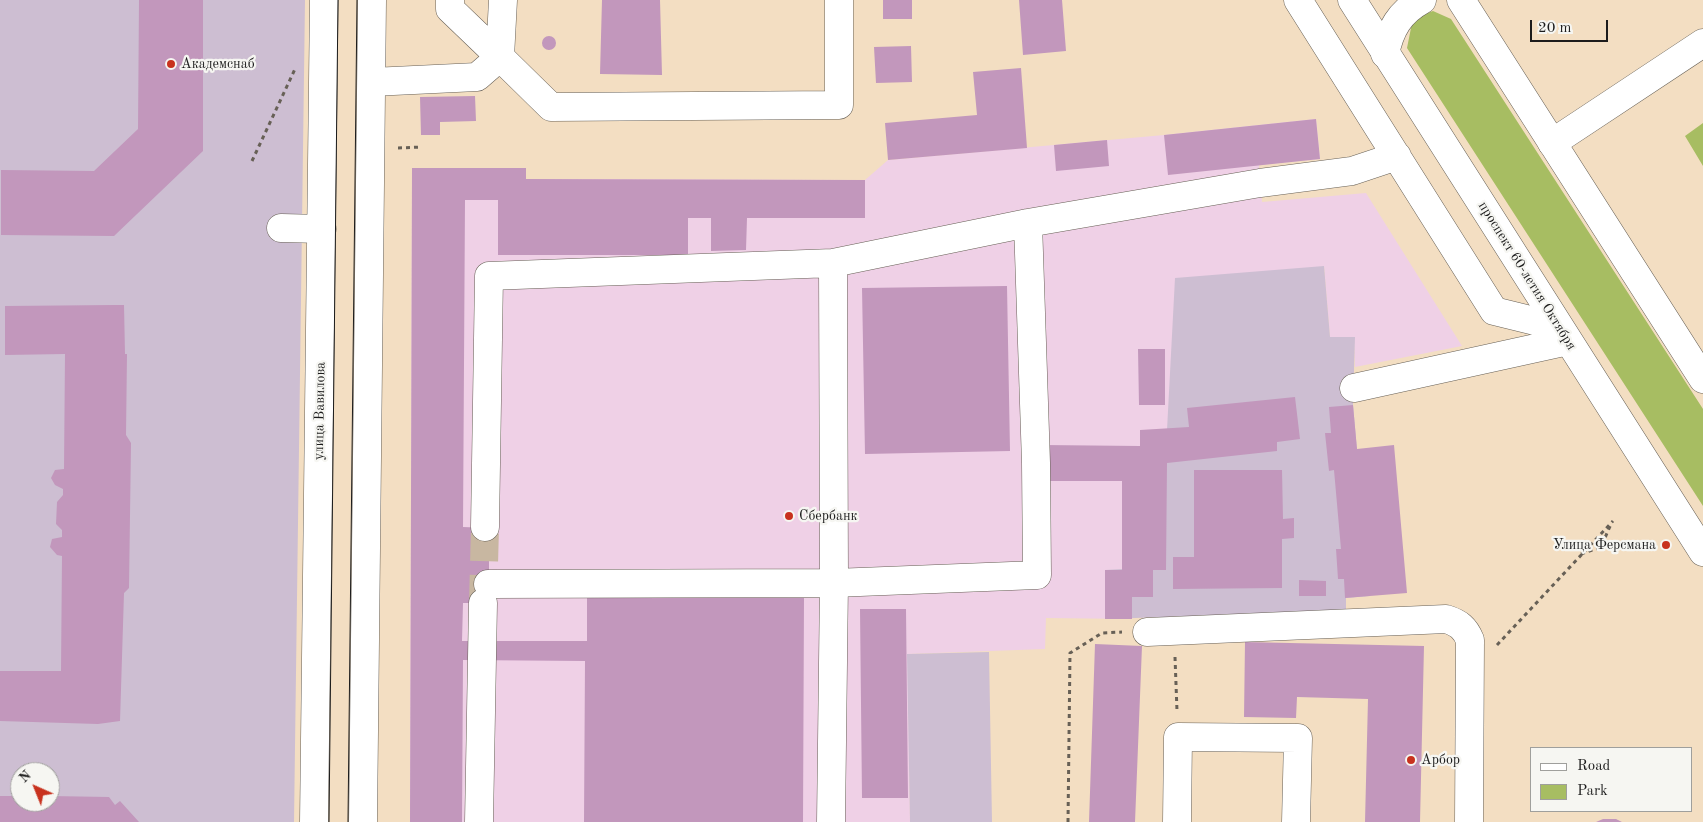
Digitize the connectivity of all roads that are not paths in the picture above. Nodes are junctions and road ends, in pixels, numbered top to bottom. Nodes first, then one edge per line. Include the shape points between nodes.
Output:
1 (324, 0) edge
2 (372, 0) edge
3 (450, 0) edge
4 (503, 0) edge
5 (839, 0) edge
6 (1298, 0) edge
7 (1352, 0) edge
8 (1422, 0) edge
9 (1460, 0) edge
10 (1703, 43) edge
11 (1385, 54) junction
12 (500, 57) junction
13 (372, 82) junction
14 (1552, 142) junction
15 (1397, 156) junction
16 (1028, 222) junction
17 (281, 228) dead end
18 (322, 229) junction
19 (833, 262) junction
20 (1564, 334) junction
21 (1703, 380) edge
22 (1354, 388) dead end
23 (485, 527) tunnel mouth
24 (1703, 552) edge
25 (834, 583) junction
26 (1147, 632) road end
27 (314, 822) edge
28 (363, 822) edge
29 (479, 822) edge
30 (831, 822) edge
31 (1177, 822) edge
32 (1296, 822) edge
33 (1469, 822) edge

1 - 18 main road, улица Вавилова
2 - 13 main road
3 - 12 main road via 450,9
4 - 12 main road
5 - 12 main road via 839,105 551,107
6 - 15 main road
7 - 11 main road, проспект 60-летия Октября
8 - 11 main road via 1409,7 1397,20 1388,36
9 - 14 main road
10 - 14 main road
11 - 20 main road, проспект 60-летия Октября
12 - 13 main road via 477,77
13 - 28 main road
14 - 21 main road
15 - 16 main road via 1352,171 1260,182
15 - 20 main road via 1494,311
16 - 19 main road
16 - 25 main road via 1037,575
17 - 18 main road
18 - 27 main road, улица Вавилова
19 - 23 main road via 489,276
19 - 25 main road
20 - 22 main road
20 - 24 main road, проспект 60-летия Октября
25 - 29 main road via 486,594
25 - 30 main road
26 - 33 main road via 1446,619 1457,622 1466,630 1480,656
31 - 32 main road via 1178,736 1298,738

